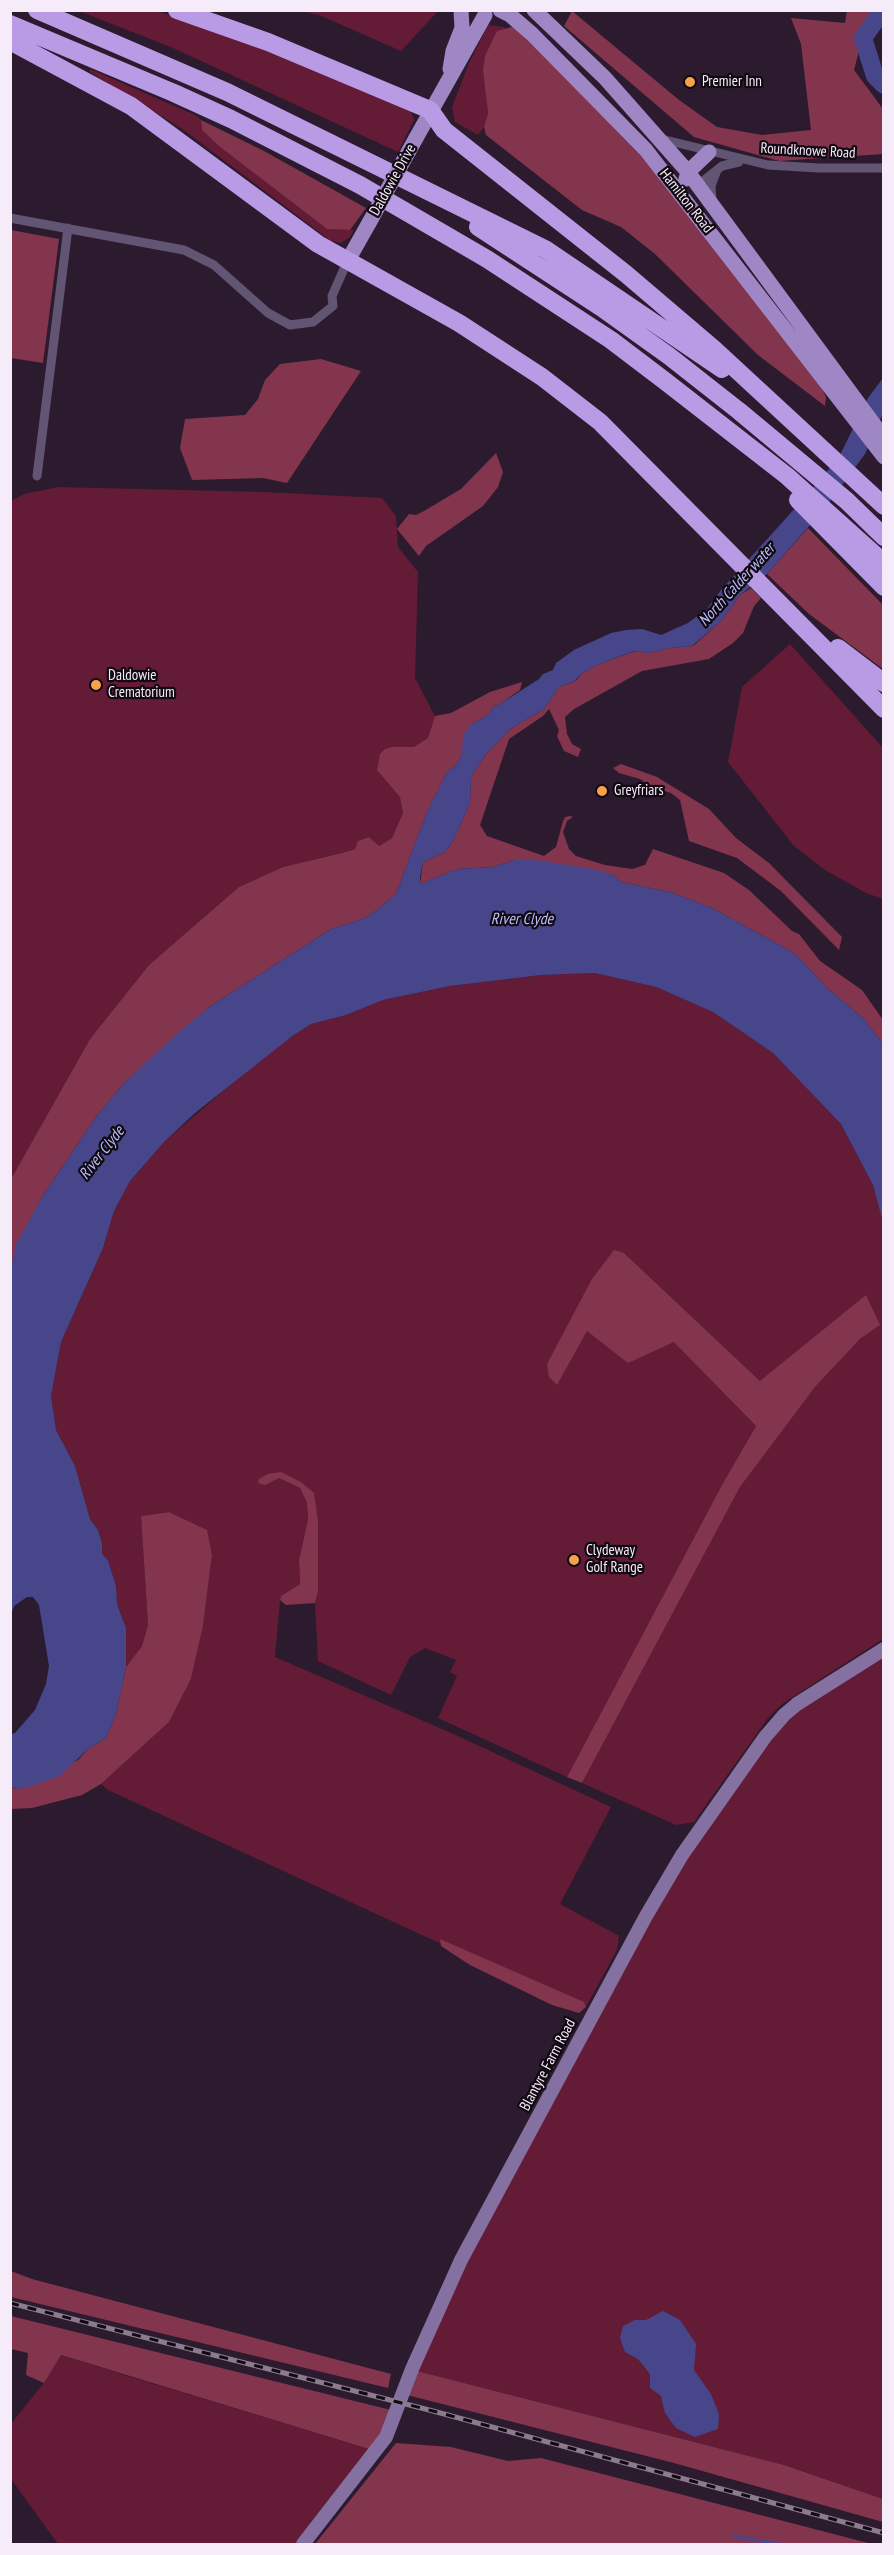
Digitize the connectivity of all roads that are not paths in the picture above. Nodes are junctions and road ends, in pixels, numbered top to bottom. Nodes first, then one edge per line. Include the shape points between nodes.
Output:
1 (37, 10) edge
2 (177, 10) edge
3 (461, 10) edge
4 (468, 10) edge
5 (534, 10) edge
6 (495, 12) edge
7 (10, 24) edge
8 (10, 40) edge
9 (10, 47) edge
10 (72, 72) junction
11 (448, 78) junction
12 (430, 110) junction
13 (277, 117) junction
14 (661, 140) junction
15 (709, 152) junction
16 (750, 162) junction
17 (718, 168) junction
18 (884, 168) edge
19 (686, 181) junction
20 (712, 204) junction
21 (10, 218) edge
22 (68, 228) junction
23 (347, 262) junction
24 (853, 409) junction
25 (783, 412) junction
26 (881, 445) edge
27 (37, 476) dead end
28 (884, 506) edge
29 (821, 514) junction
30 (884, 537) edge
31 (884, 563) edge
32 (884, 587) edge
33 (785, 606) junction
34 (884, 683) edge
35 (884, 709) edge
36 (884, 1649) edge
37 (303, 2544) edge

1 - 13 highway
2 - 12 highway via 268,42
3 - 11 main road via 462,28
4 - 6 main road, Hamilton Road
5 - 14 main road, Hamilton Road via 585,57
6 - 11 main road, Daldowie Drive
6 - 19 main road, Hamilton Road via 510,15 532,34 646,150
7 - 29 highway via 183,97 360,185 487,259 611,340 665,381
8 - 10 highway
9 - 10 highway
10 - 23 highway via 131,106
11 - 12 main road, Daldowie Drive
12 - 23 main road, Daldowie Drive, bridge
12 - 25 highway via 444,130 626,274
13 - 25 highway via 545,249
13 - 30 highway via 414,190 532,261 669,356 847,501
14 - 15 street, Roundknowe Road
14 - 19 main road, Hamilton Road
15 - 16 street, Roundknowe Road
15 - 19 main road
16 - 17 street via 732,162
16 - 18 street, Roundknowe Road
17 - 19 street
17 - 20 street via 711,186
19 - 20 main road, Hamilton Road
19 - 24 main road, Hamilton Road via 729,256
20 - 24 main road, Hamilton Road
21 - 22 street
22 - 23 street via 184,250 214,265 268,314 290,325 313,322 333,306 332,296
22 - 27 street
23 - 33 highway via 459,323 542,377 600,422
24 - 26 main road
25 - 28 highway
29 - 31 highway
29 - 32 highway
33 - 34 highway
33 - 35 highway
36 - 37 main road, Blantyre Farm Road via 784,1715 682,1855 461,2260 386,2437

